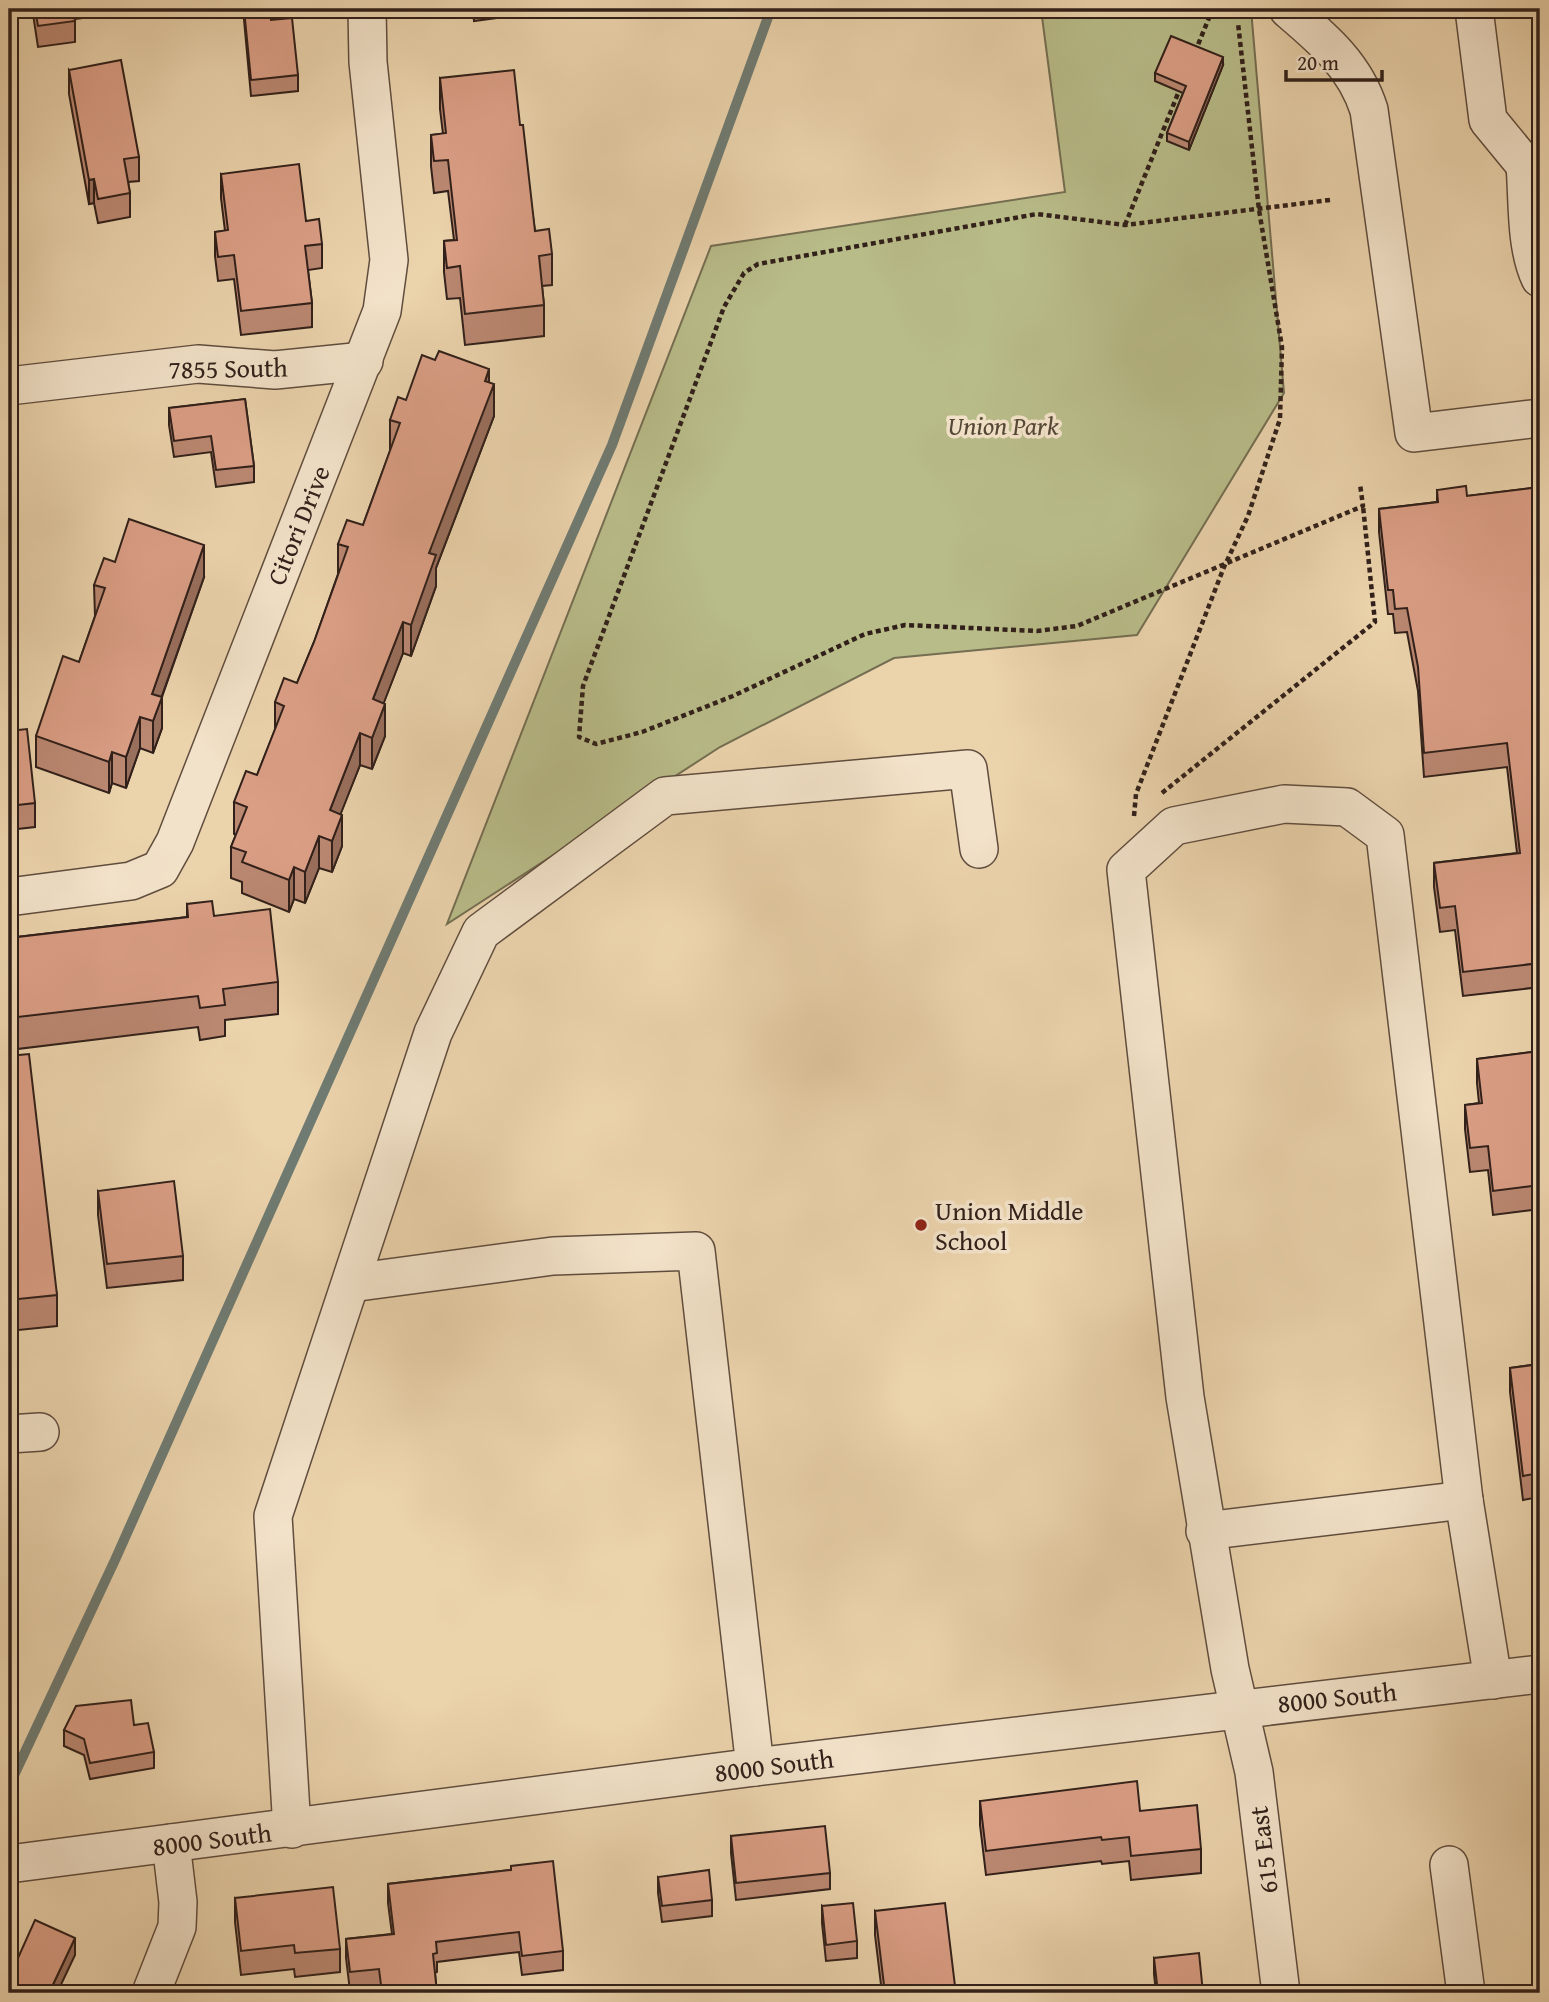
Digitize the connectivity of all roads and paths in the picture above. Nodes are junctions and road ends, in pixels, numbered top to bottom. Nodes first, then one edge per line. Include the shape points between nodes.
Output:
1 (1289, 9) edge
2 (1474, 9) edge
3 (370, 11) edge
4 (1211, 13) dead end
5 (1238, 23) dead end
6 (1191, 63) edge
7 (1186, 75) edge
8 (1533, 164) edge
9 (1330, 201) dead end
10 (1259, 210) junction
11 (1125, 225) junction
12 (1540, 278) edge
13 (364, 361) junction
14 (9, 386) edge
15 (1540, 418) edge
16 (1360, 484) dead end
17 (1363, 506) junction
18 (1224, 567) junction
19 (1154, 799) dead end
20 (1143, 808) dead end
21 (979, 849) dead end
22 (9, 897) edge
23 (351, 1283) junction
24 (1464, 1500) junction
25 (1205, 1531) junction
26 (1540, 1674) edge
27 (1493, 1679) junction
28 (1239, 1707) junction
29 (755, 1767) junction
30 (292, 1829) junction
31 (171, 1843) junction
32 (9, 1864) edge
33 (1449, 1866) dead end
34 (151, 1993) edge
35 (1281, 1993) edge
36 (1465, 1993) edge

1 - 15 street via 1348,64 1362,86 1413,433
2 - 8 street via 1488,120
3 - 13 street, Citori Drive via 369,62 389,260 382,311
4 - 6 path
5 - 10 path
7 - 11 path
8 - 12 street via 1534,254
9 - 10 path
10 - 11 path
10 - 18 path via 1282,348 1280,419 1248,516
11 - 18 path via 1037,214 758,264 744,274 724,307 583,686 579,737 596,744 642,732 733,696 865,634 905,625 1037,631 1077,626
13 - 14 street, 7855 South via 275,370 198,364
13 - 22 street, Citori Drive via 175,842 160,869 131,881
16 - 17 path
17 - 18 path
17 - 19 path via 1375,622
18 - 20 path via 1136,794 1133,816
21 - 23 street via 968,769 665,796 481,932 433,1033
23 - 29 street via 553,1256 696,1251
23 - 30 street via 273,1516
24 - 25 street
24 - 25 street, 615 East via 1385,835 1347,807 1284,804 1174,826 1126,870 1185,1397
24 - 27 street
25 - 28 street, 615 East
26 - 27 street, 8000 South
27 - 28 street, 8000 South
28 - 29 street, 8000 South
28 - 35 street, 615 East via 1254,1772
29 - 30 street, 8000 South
30 - 31 street, 8000 South
31 - 32 street, 8000 South
31 - 34 street via 177,1927
33 - 36 street

